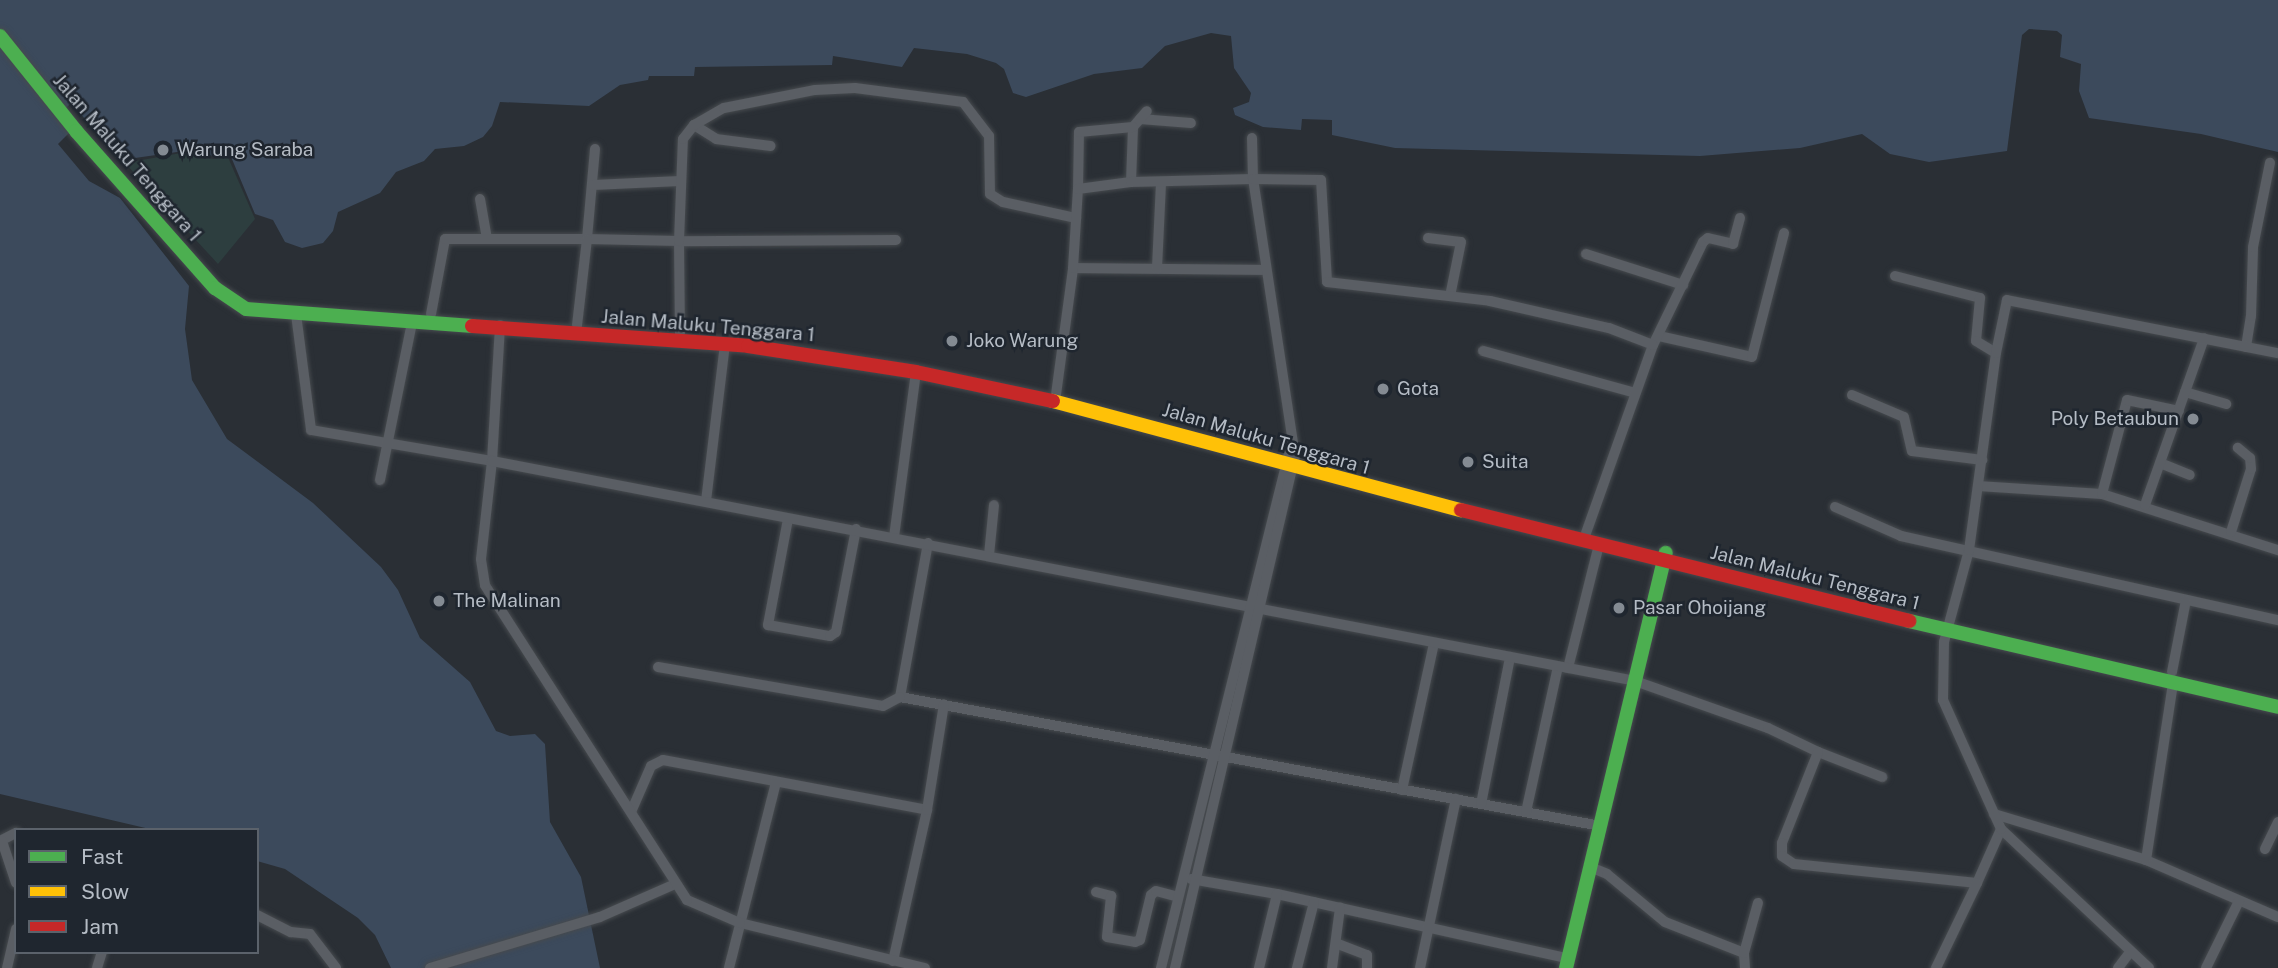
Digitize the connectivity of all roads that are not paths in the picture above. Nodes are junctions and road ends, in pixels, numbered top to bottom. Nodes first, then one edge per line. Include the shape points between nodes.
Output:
1 (0, 36) edge
2 (1140, 119) junction
3 (1191, 123) dead end
4 (694, 125) junction
5 (1252, 138) dead end
6 (771, 146) dead end
7 (595, 149) dead end
8 (2270, 163) dead end
9 (1252, 179) junction
10 (680, 181) junction
11 (1131, 182) junction
12 (1161, 182) junction
13 (593, 185) junction
14 (1077, 189) junction
15 (480, 199) dead end
16 (1076, 218) junction
17 (1740, 218) dead end
18 (1784, 233) dead end
19 (487, 238) junction
20 (1428, 238) dead end
21 (587, 239) junction
22 (680, 240) junction
23 (896, 240) dead end
24 (1587, 254) dead end
25 (1073, 268) junction
26 (1157, 268) junction
27 (1266, 270) junction
28 (1895, 276) dead end
29 (1683, 285) junction
30 (1450, 296) junction
31 (229, 302) junction
32 (296, 314) junction
33 (431, 314) junction
34 (412, 323) junction
35 (500, 324) junction
36 (577, 325) junction
37 (680, 333) junction
38 (2204, 338) junction
39 (1656, 341) junction
40 (725, 345) junction
41 (2246, 347) junction
42 (1483, 351) dead end
43 (1996, 352) junction
44 (2278, 353) edge
45 (916, 372) junction
46 (2185, 391) junction
47 (1635, 393) junction
48 (1852, 396) dead end
49 (1056, 398) junction
50 (2226, 404) dead end
51 (2179, 411) junction
52 (388, 441) junction
53 (2238, 448) dead end
54 (1290, 458) junction
55 (1982, 460) junction
56 (492, 461) junction
57 (2160, 463) junction
58 (2190, 475) dead end
59 (380, 480) dead end
60 (1978, 486) junction
61 (2102, 494) junction
62 (706, 501) junction
63 (994, 505) dead end
64 (2145, 505) junction
65 (1835, 507) dead end
66 (788, 519) junction
67 (856, 529) junction
68 (2231, 532) junction
69 (1586, 533) junction
70 (894, 537) junction
71 (928, 543) junction
72 (1599, 545) junction
73 (1969, 550) junction
74 (2278, 550) edge
75 (989, 555) junction
76 (1665, 556) junction
77 (2186, 600) junction
78 (1255, 606) junction
79 (2278, 621) edge
80 (1949, 626) junction
81 (1434, 643) junction
82 (1510, 657) junction
83 (658, 667) dead end
84 (1563, 667) junction
85 (2173, 677) junction
86 (1635, 681) junction
87 (2278, 696) edge
88 (900, 697) junction
89 (944, 704) junction
90 (2278, 707) edge
91 (1818, 752) junction
92 (1221, 754) junction
93 (1881, 777) dead end
94 (776, 782) junction
95 (1402, 790) junction
96 (1456, 799) junction
97 (1480, 804) junction
98 (927, 810) junction
99 (1527, 811) junction
100 (631, 812) junction
101 (1994, 814) junction
102 (2278, 822) edge
103 (1601, 825) junction
104 (2001, 829) junction
105 (1, 841) edge
106 (2265, 849) dead end
107 (2146, 860) junction
108 (1590, 867) junction
109 (14, 877) edge
110 (1182, 878) junction
111 (1195, 879) junction
112 (1977, 883) junction
113 (675, 884) junction
114 (1096, 891) dead end
115 (1277, 894) junction
116 (1178, 897) junction
117 (2239, 901) junction
118 (1314, 902) junction
119 (1758, 903) dead end
120 (1340, 908) junction
121 (259, 916) edge
122 (2278, 917) edge
123 (740, 923) junction
124 (1429, 927) junction
125 (14, 938) edge
126 (1338, 944) junction
127 (2131, 951) junction
128 (1744, 953) junction
129 (893, 961) junction
130 (1567, 964) edge
131 (7, 968) edge
132 (336, 968) edge
133 (430, 968) edge
134 (730, 968) edge
135 (921, 968) edge
136 (1161, 968) edge
137 (1175, 968) edge
138 (1259, 968) edge
139 (1297, 968) edge
140 (1332, 968) edge
141 (1367, 968) edge
142 (1420, 968) edge
143 (1745, 968) edge
144 (1936, 968) edge
145 (2118, 968) edge
146 (2148, 968) edge
147 (2206, 968) edge

1 - 31 main road, Jalan Maluku Tenggara 1 via 76,131
2 - 3 street
2 - 11 street
2 - 14 street via 1080,130
4 - 6 street via 716,139
4 - 10 street via 681,144
4 - 16 street via 742,102 844,88 963,102 989,136 990,194 1003,202
5 - 9 street
7 - 13 street
8 - 41 street via 2253,247 2252,316
9 - 12 street
9 - 27 street
9 - 30 street via 1321,180 1327,282
10 - 13 street
10 - 22 street
11 - 12 street
11 - 14 street
12 - 26 street
13 - 21 street
14 - 16 street
15 - 19 street
16 - 25 street
17 - 29 street via 1733,244 1705,239
18 - 39 street via 1752,357
19 - 21 street
19 - 33 street via 442,240
20 - 30 street via 1461,242
21 - 22 street
21 - 36 street
22 - 23 street
22 - 37 street
24 - 29 street
25 - 26 street
25 - 49 street
26 - 27 street
27 - 54 street
28 - 43 street via 1980,299 1976,341
29 - 39 street
30 - 39 street via 1592,323
31 - 32 main road, Jalan Maluku Tenggara 1 via 254,311
31 - 33 main road, Jalan Maluku Tenggara 1
32 - 34 main road, Jalan Maluku Tenggara 1
32 - 52 street via 310,429
33 - 35 main road, Jalan Maluku Tenggara 1
34 - 35 main road, Jalan Maluku Tenggara 1
34 - 52 street
35 - 36 main road, Jalan Maluku Tenggara 1
35 - 40 main road, Jalan Maluku Tenggara 1
35 - 56 street
36 - 37 main road, Jalan Maluku Tenggara 1
37 - 49 main road, Jalan Maluku Tenggara 1 via 884,356
38 - 41 street
38 - 43 street via 2007,300
38 - 46 street
39 - 47 street
40 - 45 main road, Jalan Maluku Tenggara 1
40 - 62 street
41 - 44 street
42 - 47 street
43 - 55 street
45 - 49 main road, Jalan Maluku Tenggara 1
45 - 70 street
46 - 50 street
46 - 51 street
47 - 69 street
48 - 55 street via 1904,416 1912,451
49 - 54 main road, Jalan Maluku Tenggara 1
51 - 57 street
51 - 61 street via 2127,400
52 - 56 street
52 - 59 street
53 - 68 street via 2250,458 2251,469
54 - 69 main road, Jalan Maluku Tenggara 1
54 - 72 main road, Jalan Maluku Tenggara 1
54 - 78 street
55 - 60 street
56 - 62 street
56 - 100 street via 482,578
57 - 58 street
57 - 64 street
60 - 61 street
60 - 73 street
61 - 64 street
62 - 66 street
63 - 75 street
64 - 68 street
65 - 73 street via 1901,536
66 - 67 street
66 - 67 street via 768,625 830,636 836,632
67 - 70 street
68 - 74 street
69 - 76 main road, Jalan Maluku Tenggara 1
70 - 71 street
71 - 75 street
71 - 88 street
72 - 76 main road, Jalan Maluku Tenggara 1
72 - 84 street
73 - 77 street
73 - 80 street
75 - 78 street
76 - 80 main road, Jalan Maluku Tenggara 1
76 - 86 main road
77 - 79 street
77 - 85 street
78 - 81 street
78 - 92 street
80 - 85 main road, Jalan Maluku Tenggara 1
80 - 101 street via 1943,700
81 - 82 street
81 - 95 street
82 - 84 street
82 - 97 street
83 - 88 street via 883,706
84 - 86 street
84 - 99 street
85 - 87 main road, Jalan Maluku Tenggara 1
85 - 90 main road, Jalan Maluku Tenggara 1
85 - 107 street
86 - 91 street via 1768,728
86 - 103 main road
88 - 89 street
89 - 92 street
89 - 98 street
91 - 93 street
91 - 112 street via 1782,843 1786,860
92 - 95 street
92 - 110 street
92 - 111 street
94 - 98 street
94 - 100 street via 663,760 651,766
94 - 123 street
95 - 96 street
96 - 97 street
96 - 124 street
97 - 99 street
98 - 129 street
99 - 103 street
100 - 113 street
101 - 104 street
101 - 107 street
102 - 106 street
103 - 108 main road
104 - 112 street
104 - 127 street
105 - 109 street
107 - 117 street
108 - 128 street via 1613,878 1665,922 1707,943
108 - 130 main road
110 - 111 street
110 - 116 street
111 - 115 street
111 - 137 street
112 - 144 street
113 - 123 street via 694,906
113 - 133 street via 600,917
114 - 116 street via 1111,896 1107,937 1135,942 1140,940 1151,895 1156,891
115 - 118 street
115 - 138 street
116 - 136 street
117 - 122 street
117 - 147 street
118 - 120 street
118 - 139 street
119 - 128 street
120 - 124 street
120 - 126 street via 1335,933
121 - 132 street via 291,932 310,934
123 - 129 street
123 - 134 street
124 - 130 street
124 - 142 street
125 - 131 street
126 - 140 street
126 - 141 street via 1367,955
127 - 145 street
127 - 146 street
128 - 143 street
129 - 135 street

